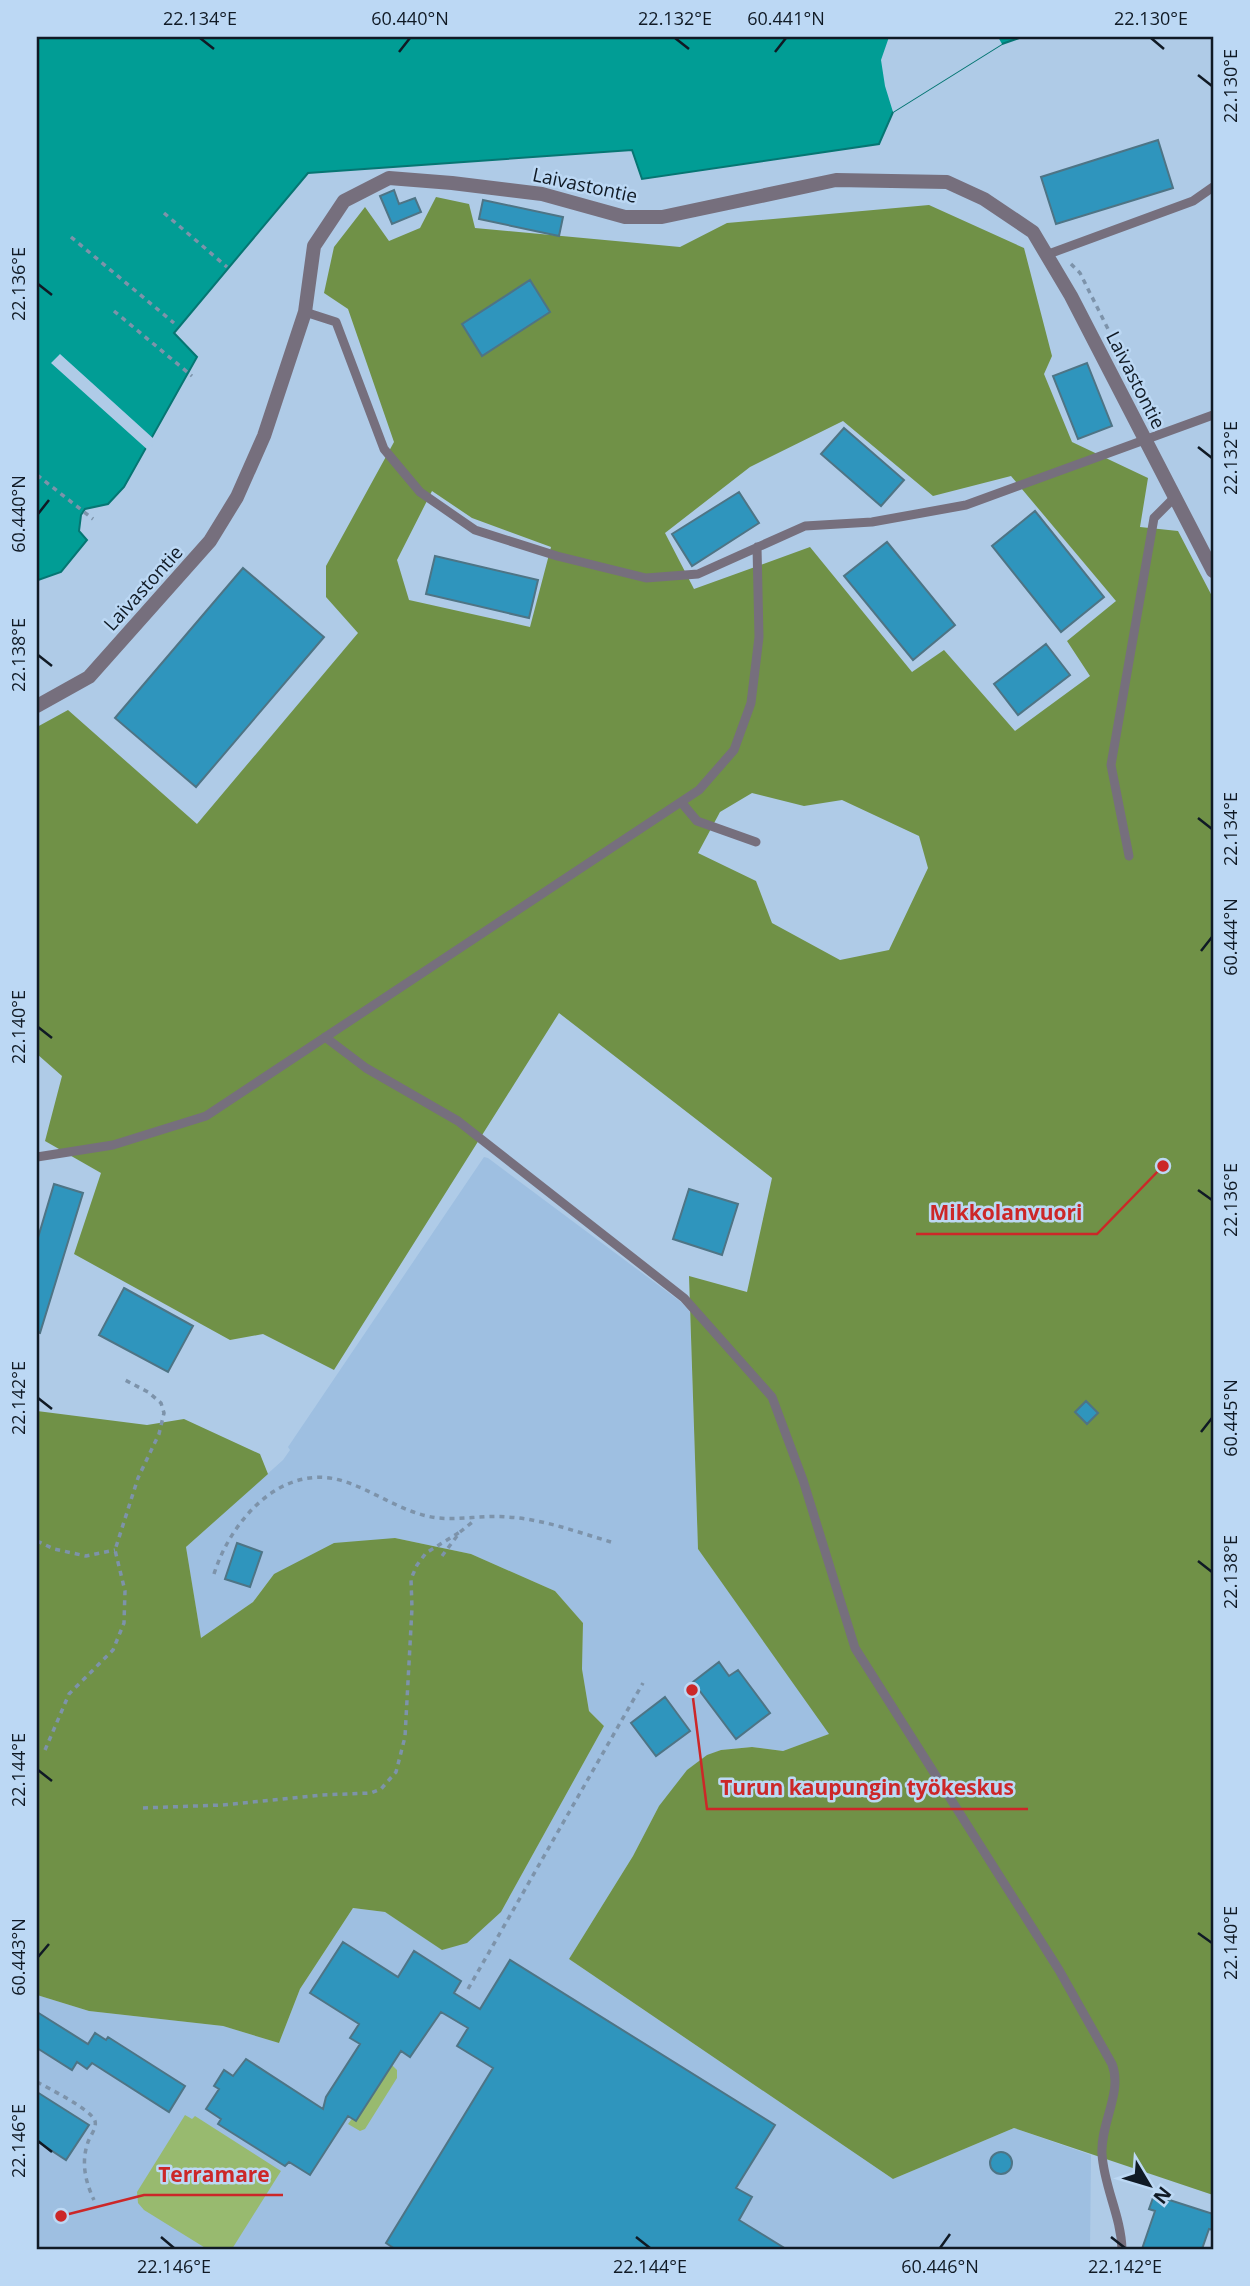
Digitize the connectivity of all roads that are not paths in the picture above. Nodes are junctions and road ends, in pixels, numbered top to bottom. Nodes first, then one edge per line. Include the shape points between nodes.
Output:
1 (1213, 187) edge
2 (1046, 255) junction
3 (304, 312) junction
4 (1213, 415) edge
5 (1146, 440) junction
6 (1175, 497) junction
7 (757, 547) junction
8 (1213, 570) edge
9 (37, 706) edge
10 (681, 802) junction
11 (757, 842) dead end
12 (1129, 856) dead end
13 (325, 1037) junction
14 (37, 1157) edge
15 (1122, 2249) edge

1 - 2 lane via 1193,201
2 - 3 street, Laivastontie via 1033,232 984,199 947,182 836,180 662,217 625,217 542,194 389,178 344,201 314,246
2 - 5 street, Laivastontie
3 - 7 lane via 336,321 384,449 421,492 475,530 646,578 698,574
3 - 9 street, Laivastontie via 264,436 237,497 210,541 89,677
4 - 5 lane
5 - 6 street, Laivastontie
5 - 7 lane via 966,505 872,523 805,526
6 - 8 street, Laivastontie
6 - 12 lane via 1154,518 1111,765
7 - 10 lane via 759,637 751,703 734,750 699,790
10 - 11 lane via 697,821
10 - 13 lane
13 - 14 lane via 206,1116 113,1145
13 - 15 lane via 366,1068 458,1121 674,1289 772,1397 855,1648 1059,1970 1112,2064 1115,2084 1102,2154

